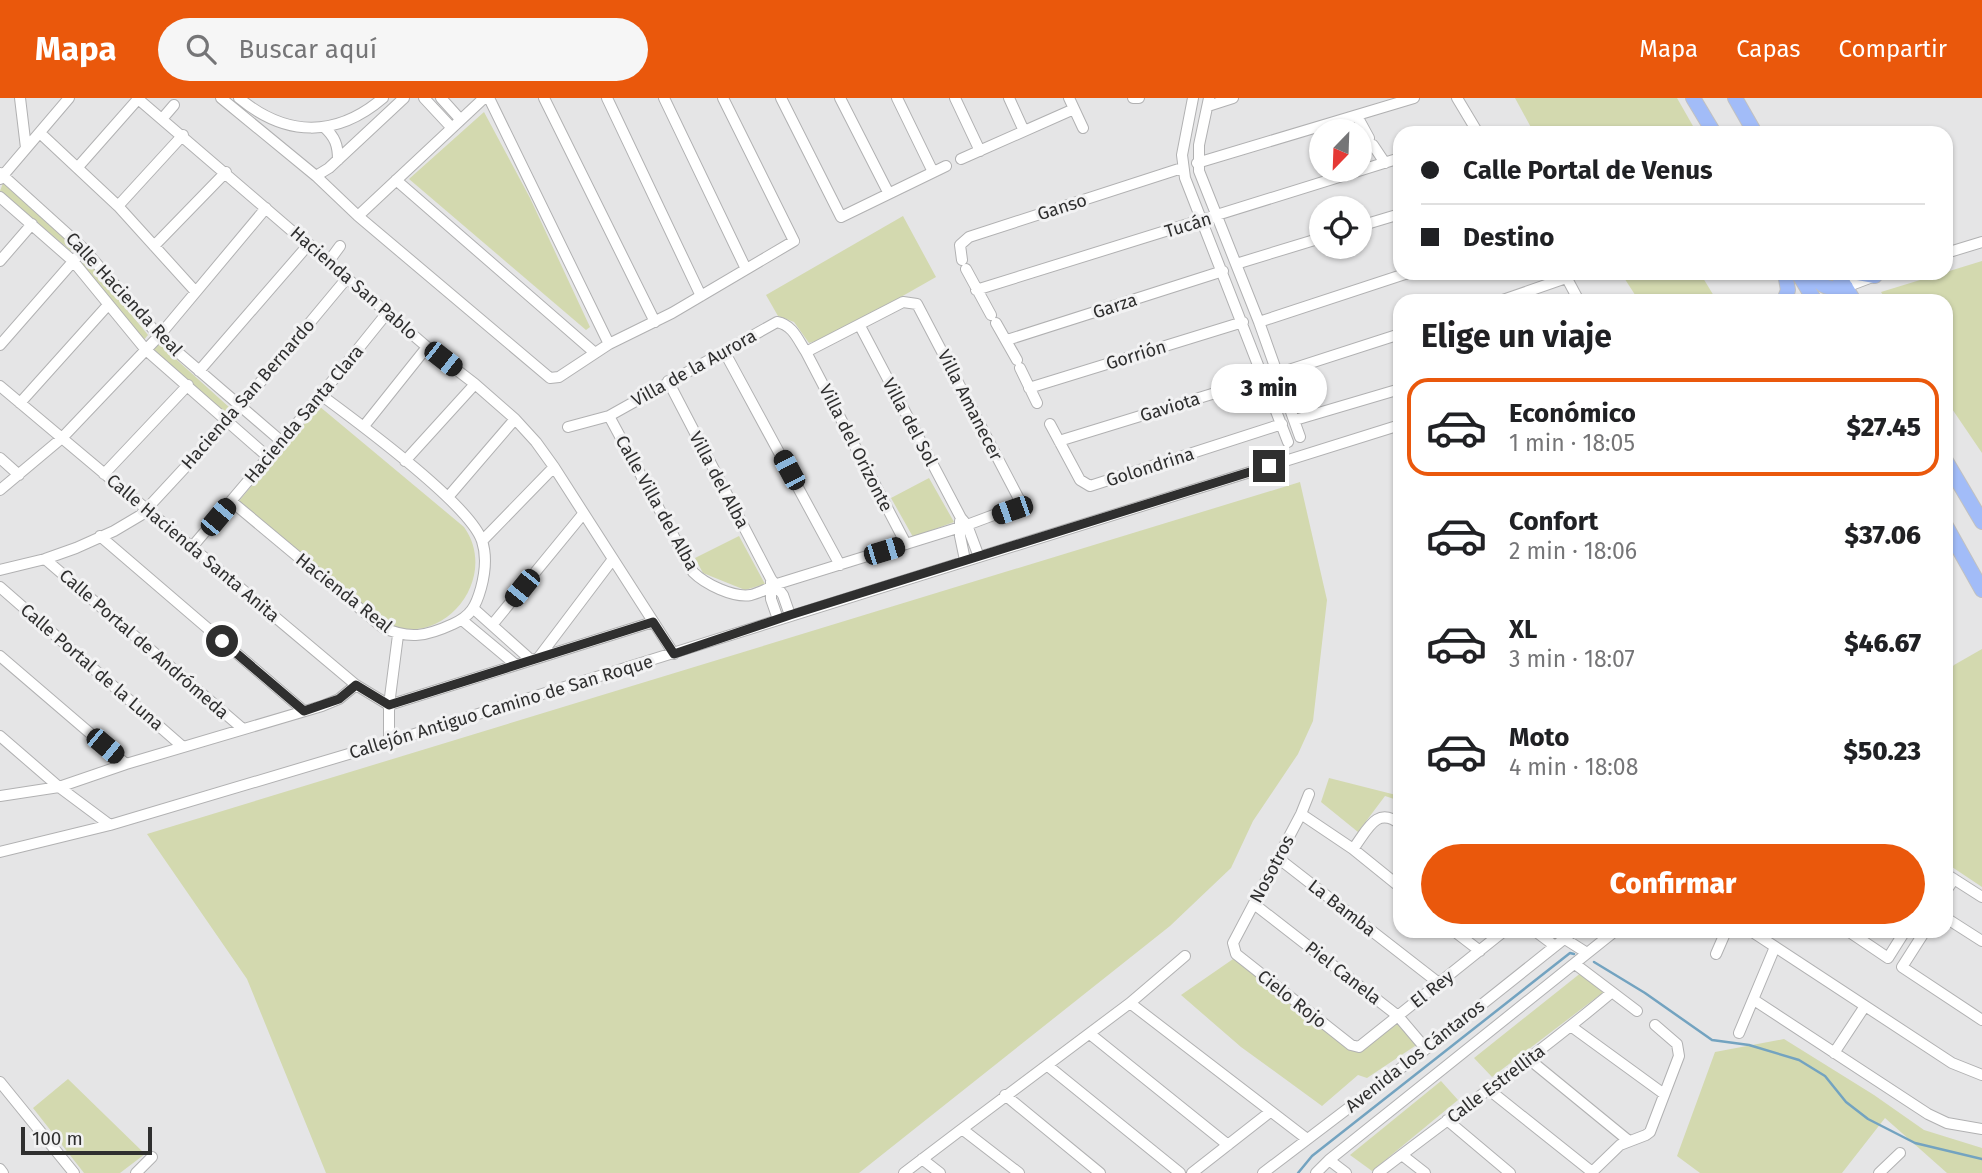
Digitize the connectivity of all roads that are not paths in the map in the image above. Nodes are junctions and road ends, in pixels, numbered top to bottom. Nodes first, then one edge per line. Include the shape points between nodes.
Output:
1 (20, 98) edge
2 (69, 98) edge
3 (138, 98) edge
4 (221, 98) edge
5 (239, 98) edge
6 (383, 98) edge
7 (404, 98) edge
8 (424, 98) edge
9 (441, 98) edge
10 (487, 98) edge
11 (544, 98) edge
12 (607, 98) edge
13 (664, 98) edge
14 (723, 98) edge
15 (780, 98) edge
16 (840, 98) edge
17 (897, 98) edge
18 (954, 98) edge
19 (1009, 98) edge
20 (1069, 98) edge
21 (1193, 98) edge
22 (1233, 98) edge
23 (1413, 98) edge
24 (1457, 98) edge
25 (1693, 98) edge
26 (1735, 98) edge
27 (1208, 102) edge
28 (174, 105) dead end
29 (1073, 109) junction
30 (1357, 116) junction
31 (460, 119) junction
32 (162, 120) junction
33 (1473, 126) edge
34 (1710, 126) edge
35 (1751, 126) edge
36 (324, 127) junction
37 (451, 127) junction
38 (1083, 128) dead end
39 (1024, 131) junction
40 (40, 132) junction
41 (183, 135) junction
42 (26, 148) junction
43 (980, 151) junction
44 (961, 159) dead end
45 (338, 160) junction
46 (1393, 160) edge
47 (1197, 163) junction
48 (1385, 163) junction
49 (946, 166) dead end
50 (78, 167) junction
51 (1182, 168) junction
52 (226, 172) junction
53 (933, 172) junction
54 (1, 176) edge
55 (316, 176) junction
56 (396, 180) junction
57 (888, 192) junction
58 (0, 197) edge
59 (118, 206) junction
60 (266, 208) junction
61 (358, 216) junction
62 (1218, 216) junction
63 (1393, 216) edge
64 (1203, 220) junction
65 (1372, 222) edge
66 (32, 224) junction
67 (1309, 242) edge
68 (1982, 242) edge
69 (309, 244) junction
70 (154, 246) junction
71 (340, 246) dead end
72 (83, 249) junction
73 (1953, 251) edge
74 (0, 261) edge
75 (73, 261) junction
76 (329, 261) junction
77 (1236, 264) junction
78 (746, 269) junction
79 (1223, 271) junction
80 (347, 278) junction
81 (1393, 278) edge
82 (1552, 280) edge
83 (1816, 280) edge
84 (1842, 280) edge
85 (1864, 280) edge
86 (1846, 287) junction
87 (976, 290) junction
88 (195, 291) junction
89 (1518, 294) edge
90 (1842, 294) edge
91 (1850, 294) edge
92 (701, 296) junction
93 (108, 306) junction
94 (387, 313) junction
95 (655, 322) junction
96 (1243, 322) junction
97 (1259, 322) junction
98 (860, 326) junction
99 (159, 336) junction
100 (1393, 336) edge
101 (1007, 340) junction
102 (609, 344) junction
103 (0, 345) edge
104 (427, 347) junction
105 (146, 350) junction
106 (724, 351) junction
107 (806, 352) junction
108 (595, 353) junction
109 (199, 371) junction
110 (1278, 373) junction
111 (1264, 379) junction
112 (667, 381) junction
113 (475, 384) junction
114 (188, 385) junction
115 (0, 386) edge
116 (1030, 388) junction
117 (1393, 391) edge
118 (321, 395) junction
119 (20, 402) junction
120 (1037, 403) dead end
121 (240, 405) junction
122 (609, 416) junction
123 (515, 419) junction
124 (229, 420) junction
125 (1295, 420) junction
126 (1050, 424) dead end
127 (1282, 424) junction
128 (364, 426) junction
129 (568, 427) dead end
130 (1393, 427) edge
131 (1300, 437) dead end
132 (62, 438) junction
133 (281, 441) junction
134 (1059, 441) junction
135 (1288, 442) dead end
136 (268, 457) junction
137 (0, 458) edge
138 (405, 461) junction
139 (554, 467) junction
140 (1953, 473) edge
141 (104, 474) junction
142 (19, 475) junction
143 (0, 490) edge
144 (448, 497) junction
145 (231, 501) junction
146 (147, 509) junction
147 (583, 514) junction
148 (1982, 522) edge
149 (962, 524) junction
150 (100, 536) junction
151 (1953, 538) edge
152 (482, 541) junction
153 (906, 544) junction
154 (192, 547) junction
155 (979, 556) junction
156 (46, 559) junction
157 (613, 559) junction
158 (965, 560) junction
159 (840, 565) junction
160 (0, 570) edge
161 (773, 583) junction
162 (0, 587) edge
163 (1982, 590) edge
164 (474, 609) junction
165 (790, 615) junction
166 (778, 619) junction
167 (462, 620) junction
168 (653, 622) junction
169 (492, 625) junction
170 (398, 635) junction
171 (674, 654) junction
172 (0, 656) edge
173 (535, 658) junction
174 (516, 665) junction
175 (356, 685) junction
176 (389, 705) junction
177 (304, 711) junction
178 (243, 729) junction
179 (0, 736) edge
180 (390, 743) junction
181 (183, 747) junction
182 (127, 764) junction
183 (59, 787) junction
184 (1309, 794) dead end
185 (0, 796) edge
186 (1301, 814) junction
187 (1393, 819) edge
188 (110, 825) junction
189 (1353, 849) junction
190 (0, 852) edge
191 (1278, 858) junction
192 (1953, 878) edge
193 (1393, 881) edge
194 (1982, 897) edge
195 (1254, 904) junction
196 (1953, 922) edge
197 (1463, 938) edge
198 (1496, 938) edge
199 (1544, 938) edge
200 (1566, 938) edge
201 (1573, 938) edge
202 (1606, 938) edge
203 (1723, 938) edge
204 (1762, 938) edge
205 (1858, 938) edge
206 (1901, 938) edge
207 (1921, 938) edge
208 (1982, 941) edge
209 (1233, 943) joint
210 (1555, 946) junction
211 (1775, 947) junction
212 (1480, 951) junction
213 (1587, 953) junction
214 (1716, 954) dead end
215 (1185, 956) dead end
216 (1888, 958) junction
217 (1575, 964) junction
218 (1902, 967) junction
219 (1440, 984) junction
220 (1611, 993) junction
221 (1754, 1000) junction
222 (1130, 1003) junction
223 (1865, 1006) junction
224 (1637, 1012) dead end
225 (1398, 1016) junction
226 (1982, 1020) edge
227 (1655, 1026) dead end
228 (1572, 1027) junction
229 (1739, 1033) dead end
230 (1090, 1034) junction
231 (1359, 1047) joint
232 (1426, 1049) junction
233 (1834, 1053) junction
234 (1530, 1060) junction
235 (1048, 1066) junction
236 (1982, 1075) edge
237 (0, 1082) edge
238 (1488, 1089) junction
239 (1664, 1094) junction
240 (1005, 1095) junction
241 (1270, 1112) junction
242 (1447, 1120) junction
243 (962, 1129) junction
244 (1982, 1129) edge
245 (1307, 1139) junction
246 (1629, 1141) junction
247 (1228, 1145) junction
248 (1900, 1153) dead end
249 (1402, 1155) junction
250 (152, 1157) dead end
251 (922, 1159) junction
252 (1329, 1160) junction
253 (0, 1169) edge
254 (1592, 1172) edge
255 (3, 1173) edge
256 (74, 1173) edge
257 (136, 1173) edge
258 (904, 1173) edge
259 (940, 1173) edge
260 (1019, 1173) edge
261 (1100, 1173) edge
262 (1180, 1173) edge
263 (1192, 1173) edge
264 (1263, 1173) edge
265 (1316, 1173) edge
266 (1346, 1173) edge
267 (1378, 1173) edge
268 (1425, 1173) edge
269 (1510, 1173) edge
270 (1879, 1173) edge

1 - 42 street
2 - 40 street
3 - 32 street, Hacienda San Pablo
3 - 50 street
4 - 55 street
5 - 36 street via 276,122
6 - 36 street via 358,117
7 - 45 street
8 - 37 street
9 - 31 street
10 - 31 street
10 - 102 street
11 - 95 street
12 - 92 street
13 - 78 street
14 - 78 street via 794,241
15 - 57 street via 841,217
16 - 57 street
17 - 53 street
18 - 43 street
19 - 39 street
20 - 29 street
21 - 51 street
22 - 27 street
23 - 30 street
24 - 33 street
25 - 34 main road
26 - 35 main road
27 - 47 street
28 - 32 street
29 - 38 street
29 - 39 street
30 - 47 street
30 - 48 street
31 - 37 street
32 - 41 street, Hacienda San Pablo
36 - 45 street via 334,136
37 - 56 street
39 - 43 street
40 - 42 street
40 - 50 street
41 - 52 street, Hacienda San Pablo
41 - 59 street
42 - 54 street
43 - 44 street
45 - 55 street
46 - 48 street, Tucán
47 - 62 street
48 - 62 street, Tucán
49 - 53 street
50 - 59 street
51 - 64 street
51 - 87 street, Ganso via 969,237 960,245
52 - 60 street, Hacienda San Pablo
52 - 70 street
53 - 57 street
54 - 72 street, Calle Hacienda Real
55 - 61 street
56 - 61 street
56 - 108 street
58 - 66 street, Calle Hacienda Real
59 - 70 street
60 - 69 street, Hacienda San Pablo
60 - 88 street
61 - 108 street via 550,377 559,377
62 - 64 street, Tucán
62 - 77 street
63 - 65 street
64 - 79 street
64 - 87 street, Tucán
66 - 74 street
66 - 75 street, Calle Hacienda Real
67 - 77 street
68 - 73 street
69 - 76 street, Hacienda San Pablo
69 - 109 street
70 - 88 street
71 - 76 street
72 - 75 street
72 - 99 street, Calle Hacienda Real
75 - 93 street, Calle Hacienda Real
75 - 103 street
76 - 80 street, Hacienda San Pablo
77 - 97 street
78 - 92 street
79 - 96 street
79 - 101 street, Garza
80 - 94 street, Hacienda San Pablo
80 - 121 street, Hacienda San Bernardo
81 - 97 street
82 - 89 street
83 - 86 main road via 1825,287
84 - 86 main road
85 - 86 street
86 - 90 main road
86 - 91 main road
87 - 101 street
88 - 99 street
92 - 95 street
93 - 105 street, Calle Hacienda Real
93 - 119 street
94 - 104 street, Hacienda San Pablo
94 - 118 street, Hacienda Santa Clara
95 - 102 street
96 - 111 street
96 - 116 street, Gorrión
97 - 110 street
98 - 107 street
98 - 149 street, Villa del Sol
98 - 149 street, Villa Amanecer via 903,302 917,304 1018,499 1015,507
99 - 105 street
99 - 109 street, Calle Hacienda Real
100 - 110 street, Gaviota
101 - 116 street
102 - 108 street
104 - 113 street, Hacienda San Pablo
104 - 128 street
105 - 114 street, Calle Hacienda Real
105 - 132 street
106 - 107 street, Villa de la Aurora via 777,322 788,325
106 - 112 street, Villa de la Aurora
106 - 159 street
107 - 153 street, Villa del Orizonte
109 - 121 street, Calle Hacienda Real
110 - 111 street, Gaviota
110 - 125 street
111 - 127 street
111 - 134 street, Gaviota
112 - 122 street, Villa de la Aurora
112 - 161 street, Villa del Alba
113 - 123 street, Hacienda San Pablo
113 - 138 street
114 - 124 street, Calle Hacienda Real
114 - 141 street
115 - 119 street, Calle Hacienda Santa Anita
116 - 120 street
117 - 125 street
118 - 128 street
118 - 133 street, Hacienda Santa Clara
119 - 132 street, Calle Hacienda Santa Anita
121 - 124 street, Hacienda San Bernardo
121 - 133 street, Calle Hacienda Real
122 - 129 street, Villa de la Aurora
122 - 161 street, Calle Villa del Alba via 693,572 706,582 751,595
123 - 139 street, Hacienda San Pablo
123 - 144 street
124 - 136 street, Calle Hacienda Real
124 - 146 street, Hacienda San Bernardo
125 - 131 street
126 - 134 street, Golondrina
127 - 134 street, Golondrina via 1090,486 1080,480
127 - 135 street
128 - 138 street
130 - 155 street, Callejón Antiguo Camino de San Roque
132 - 141 street, Calle Hacienda Santa Anita
132 - 142 street
133 - 136 street, Hacienda Santa Clara
136 - 145 street, Hacienda Santa Clara
137 - 142 street
138 - 144 street
139 - 147 street, Hacienda San Pablo
139 - 152 street
140 - 148 main road
141 - 146 street, Calle Hacienda Santa Anita
142 - 143 street
144 - 152 street
145 - 154 street, Hacienda Santa Clara
145 - 170 street, Hacienda Real via 382,627
146 - 150 street, Hacienda San Bernardo via 130,523
146 - 154 street, Calle Hacienda Santa Anita
147 - 157 street, Hacienda San Pablo
147 - 169 street
149 - 153 street
149 - 155 street, Villa del Sol
149 - 158 street, Villa del Sol
150 - 156 street, Hacienda San Bernardo
150 - 177 street
151 - 163 main road
152 - 164 street via 486,566
153 - 159 street
154 - 175 street, Calle Hacienda Santa Anita
155 - 158 street, Callejón Antiguo Camino de San Roque
156 - 160 street, Hacienda San Bernardo
156 - 178 street, Calle Portal de Andrómeda
157 - 168 street, Hacienda San Pablo
157 - 173 street
158 - 165 street, Callejón Antiguo Camino de San Roque
159 - 161 street
161 - 165 street, Villa del Alba
161 - 166 street, Villa del Alba
162 - 181 street, Calle Portal de la Luna
164 - 167 street, Hacienda Real
164 - 169 street
165 - 166 street, Callejón Antiguo Camino de San Roque
166 - 171 street, Callejón Antiguo Camino de San Roque
167 - 170 street, Hacienda Real via 435,632
167 - 174 street
168 - 171 street, Hacienda San Pablo
168 - 173 street
169 - 173 street
170 - 176 street
171 - 180 street, Callejón Antiguo Camino de San Roque
172 - 182 street
173 - 174 street
174 - 176 street
175 - 176 street, Calle Hacienda Santa Anita
175 - 177 street via 339,699
176 - 180 street
177 - 178 street
178 - 181 street
179 - 183 street
180 - 188 street, Callejón Antiguo Camino de San Roque
181 - 182 street
182 - 183 street
183 - 185 street
183 - 188 street
184 - 186 street, Nosotros
186 - 189 street
186 - 191 street, Nosotros
187 - 189 street via 1377,819
188 - 190 street, Callejón Antiguo Camino de San Roque
189 - 193 street
191 - 195 street, Nosotros
191 - 219 street, La Bamba
192 - 194 street
195 - 209 street, Nosotros
195 - 225 street, Piel Canela
196 - 208 street
197 - 212 street
198 - 212 street, El Rey
199 - 210 street
200 - 210 street, Avenida los Cántaros
201 - 213 street, Avenida los Cántaros
202 - 213 street, Avenida los Cántaros
203 - 214 street
204 - 211 street
205 - 216 street
206 - 216 street
207 - 218 street
209 - 231 street, Cielo Rojo via 1236,954
210 - 232 street, Avenida los Cántaros
211 - 221 street
211 - 223 street
212 - 219 street, El Rey
213 - 217 street, Avenida los Cántaros
215 - 222 street
216 - 218 street
217 - 220 street
217 - 252 street, Avenida los Cántaros
218 - 226 street
219 - 225 street, El Rey
220 - 224 street
220 - 228 street, Calle Estrellita
221 - 229 street
221 - 233 street
222 - 230 street
222 - 241 street
223 - 233 street
223 - 236 street via 1952,1063
225 - 231 street, El Rey
225 - 232 street, Piel Canela
227 - 239 street via 1679,1049
228 - 234 street, Calle Estrellita
228 - 239 street
230 - 235 street
230 - 247 street
232 - 245 street, Avenida los Cántaros
233 - 244 street via 1928,1114 1947,1123
234 - 238 street, Calle Estrellita
234 - 246 street
235 - 240 street
235 - 262 street
237 - 256 street
238 - 242 street, Calle Estrellita
238 - 254 street
239 - 246 street via 1650,1132
240 - 243 street
240 - 261 street
241 - 245 street
241 - 247 street
242 - 249 street, Calle Estrellita
242 - 269 street
243 - 251 street
243 - 260 street
245 - 264 street, Avenida los Cántaros
246 - 254 street
247 - 263 street
248 - 270 street
249 - 267 street, Calle Estrellita
249 - 268 street
250 - 257 street
251 - 258 street
251 - 259 street
252 - 265 street, Avenida los Cántaros
252 - 266 street
253 - 255 street

